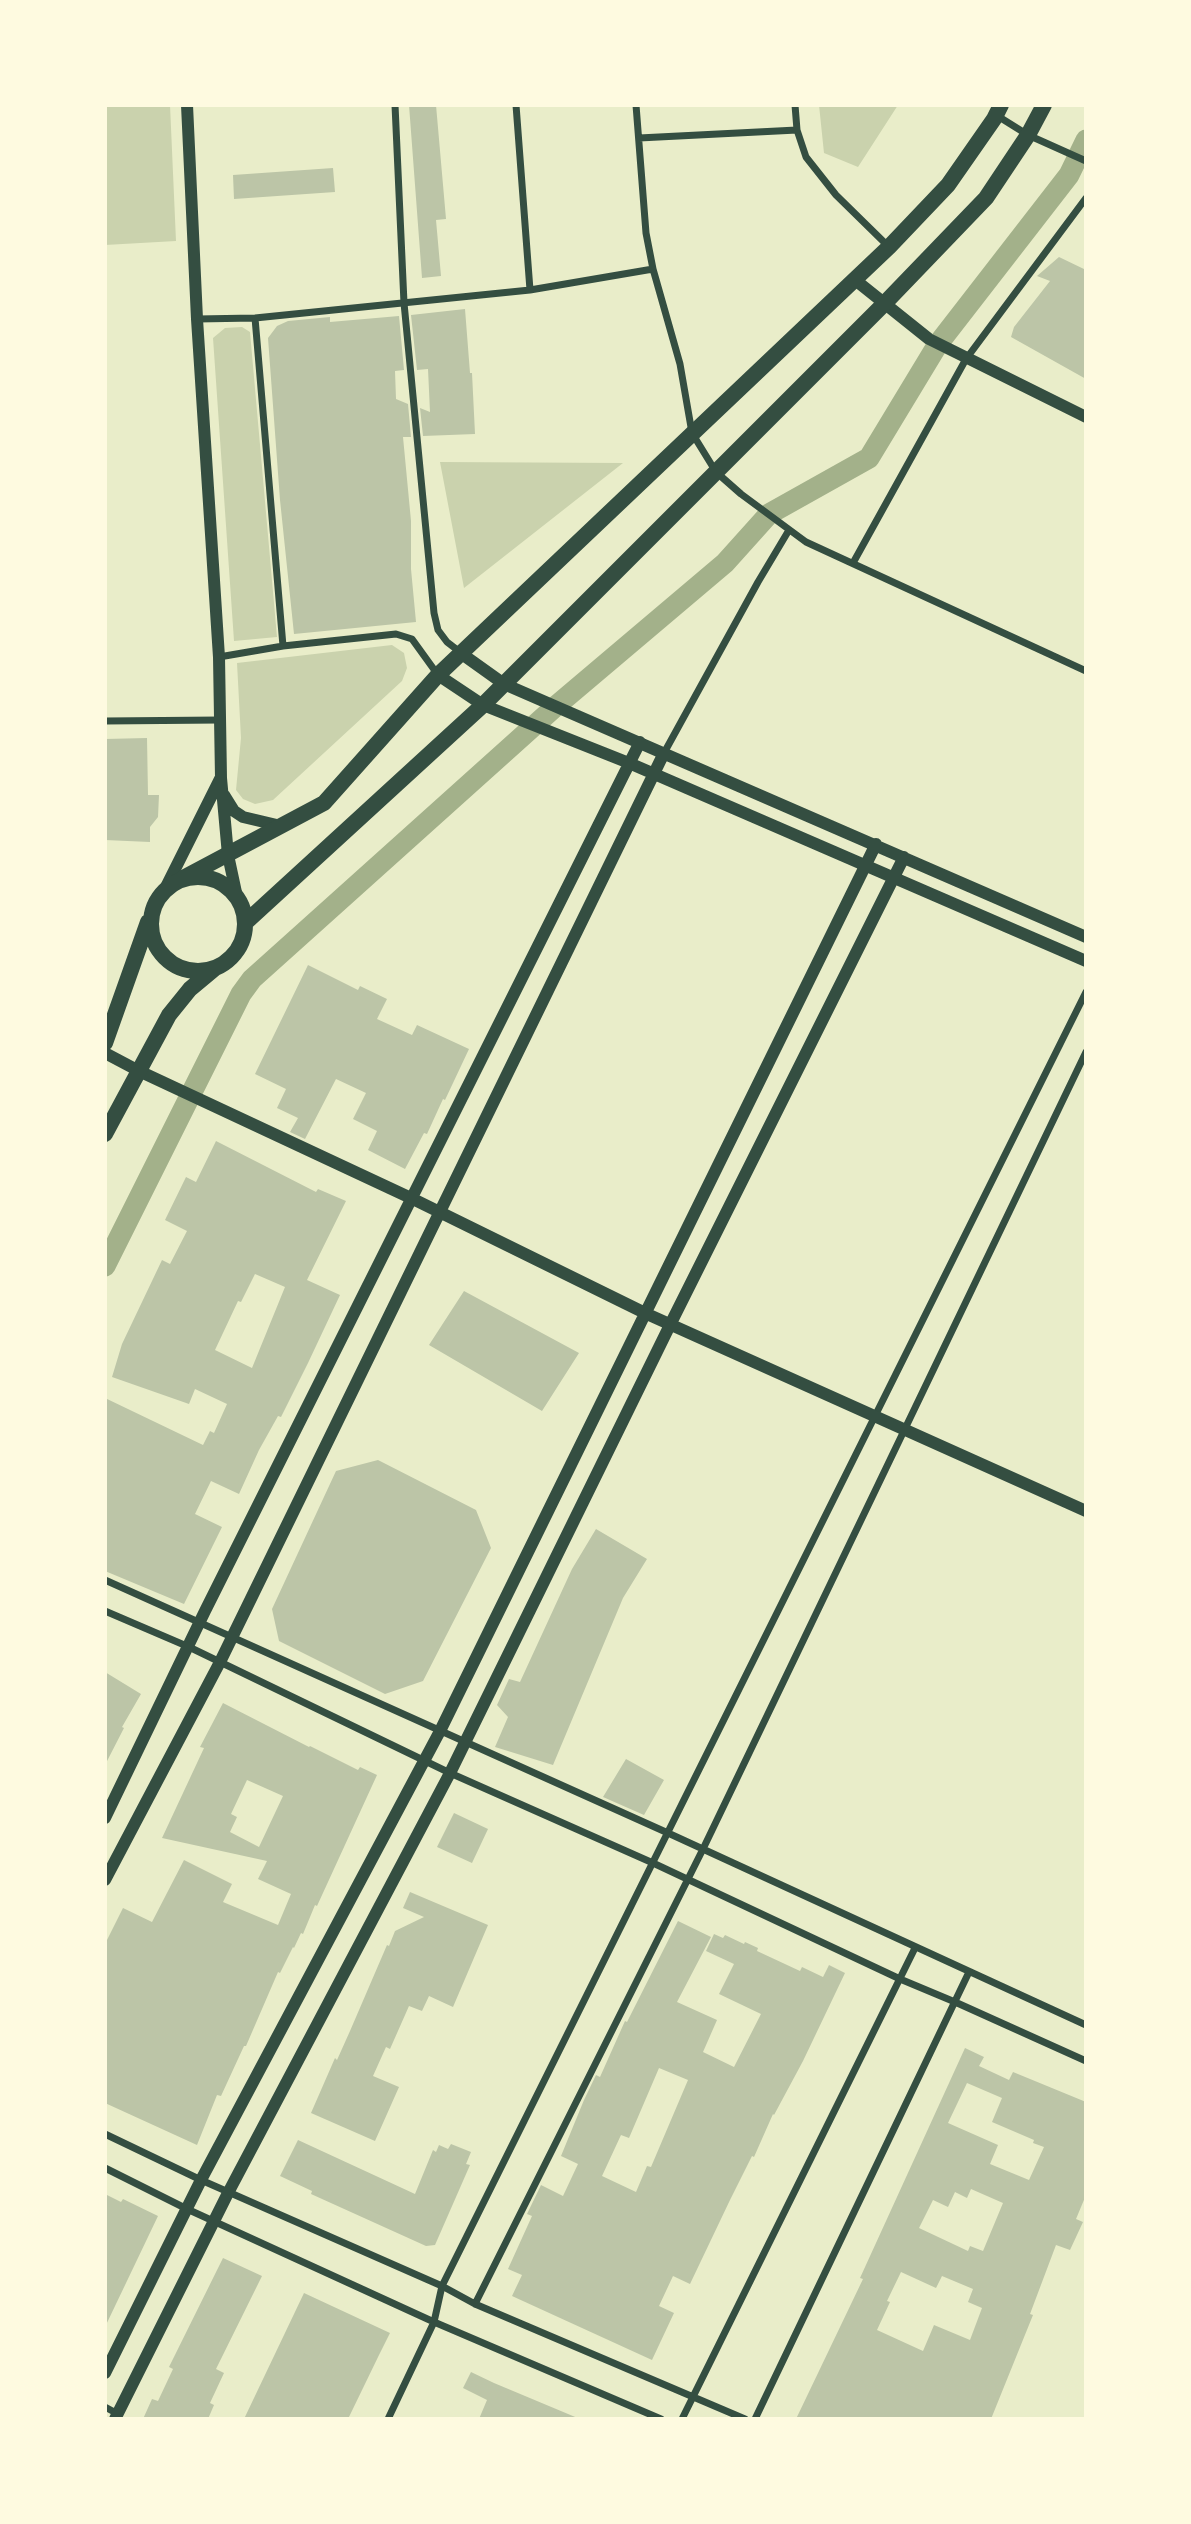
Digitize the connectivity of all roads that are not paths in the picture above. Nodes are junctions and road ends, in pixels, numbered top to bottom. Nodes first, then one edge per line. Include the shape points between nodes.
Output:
1 (187, 105) edge
2 (395, 105) edge
3 (516, 105) edge
4 (636, 105) edge
5 (795, 105) edge
6 (1044, 105) edge
7 (999, 110) edge
8 (797, 130) junction
9 (1028, 135) junction
10 (639, 138) junction
11 (1086, 161) edge
12 (1086, 198) edge
13 (889, 247) junction
14 (653, 268) junction
15 (854, 279) junction
16 (530, 290) junction
17 (404, 303) junction
18 (884, 304) junction
19 (255, 318) junction
20 (197, 319) junction
21 (966, 359) junction
22 (1086, 417) edge
23 (692, 433) junction
24 (716, 472) junction
25 (789, 530) junction
26 (853, 563) junction
27 (283, 646) junction
28 (462, 654) junction
29 (219, 657) junction
30 (1086, 671) edge
31 (439, 675) junction
32 (504, 684) junction
33 (483, 705) junction
34 (220, 720) junction
35 (105, 721) edge
36 (640, 742) junction
37 (664, 753) junction
38 (629, 763) junction
39 (654, 774) junction
40 (221, 784) junction
41 (282, 826) junction
42 (876, 844) junction
43 (228, 855) junction
44 (904, 857) junction
45 (866, 865) junction
46 (183, 878) junction
47 (893, 878) junction
48 (165, 889) junction
49 (237, 897) junction
50 (151, 913) junction
51 (245, 923) junction
52 (1086, 937) edge
53 (1086, 961) edge
54 (214, 969) junction
55 (1086, 992) edge
56 (105, 1044) edge
57 (1086, 1052) edge
58 (105, 1053) edge
59 (139, 1071) junction
60 (105, 1134) edge
61 (413, 1199) junction
62 (439, 1212) junction
63 (647, 1314) junction
64 (670, 1325) junction
65 (873, 1418) junction
66 (903, 1431) junction
67 (1086, 1511) edge
68 (105, 1580) edge
69 (105, 1611) edge
70 (200, 1623) junction
71 (231, 1637) junction
72 (189, 1647) junction
73 (220, 1662) junction
74 (440, 1731) junction
75 (465, 1742) junction
76 (425, 1760) junction
77 (450, 1773) junction
78 (105, 1818) edge
79 (668, 1833) junction
80 (704, 1849) junction
81 (653, 1863) junction
82 (105, 1880) edge
83 (688, 1880) junction
84 (915, 1948) junction
85 (969, 1972) junction
86 (900, 1979) junction
87 (955, 2002) junction
88 (1086, 2025) edge
89 (1086, 2061) edge
90 (105, 2134) edge
91 (105, 2168) edge
92 (201, 2180) junction
93 (228, 2193) junction
94 (187, 2209) junction
95 (214, 2221) junction
96 (442, 2286) junction
97 (475, 2304) junction
98 (434, 2322) junction
99 (105, 2374) edge
100 (693, 2397) junction
101 (105, 2407) edge
102 (117, 2416) edge
103 (388, 2419) edge
104 (661, 2419) edge
105 (682, 2419) edge
106 (745, 2419) edge
107 (755, 2419) edge

1 - 20 street
2 - 17 street
3 - 16 street
4 - 10 street
5 - 8 street
6 - 9 main road
7 - 9 street
7 - 13 main road via 948,185
8 - 10 street
8 - 13 street via 818,176
9 - 11 street
9 - 18 main road via 986,198
10 - 14 street
12 - 21 street
13 - 15 main road
14 - 16 street
14 - 23 street via 680,364
15 - 18 street
15 - 23 main road
16 - 17 street
17 - 19 street
17 - 28 street via 434,613 438,630
18 - 21 street via 929,339
18 - 24 main road
19 - 20 street
19 - 27 street
20 - 29 street
21 - 22 street
21 - 26 street
23 - 24 street
23 - 28 main road
24 - 25 street
24 - 32 main road
25 - 26 street
25 - 37 street
26 - 30 street
27 - 29 street
27 - 31 street via 396,634 412,639
28 - 31 main road
28 - 32 street
29 - 34 street
31 - 33 street
31 - 41 main road via 324,803
32 - 33 main road
32 - 36 street
33 - 38 street
33 - 51 main road
34 - 35 street
34 - 40 street
36 - 37 street
36 - 38 street
37 - 39 street
37 - 42 street
38 - 39 street
38 - 61 street
39 - 45 street
39 - 62 street
40 - 41 street via 234,811
40 - 43 street
40 - 48 street
41 - 43 main road
42 - 44 street
42 - 45 street
43 - 46 main road
43 - 49 street
44 - 47 street
44 - 52 street
45 - 47 street
45 - 63 street
46 - 48 main road
46 - 49 main road via 213,879
47 - 53 street
47 - 64 street
48 - 50 main road
49 - 51 main road
50 - 54 main road via 154,945 166,959 185,970
50 - 56 main road
51 - 54 main road via 237,951
54 - 59 main road via 169,1015
55 - 65 street
57 - 66 street
58 - 59 street
59 - 60 main road
59 - 61 street
61 - 62 street
61 - 70 street
62 - 63 street
62 - 71 street
63 - 64 street
63 - 74 street
64 - 65 street
64 - 75 street
65 - 66 street
65 - 79 street
66 - 67 street
66 - 80 street
68 - 70 street
69 - 72 street
70 - 71 street
70 - 72 street
71 - 73 street
71 - 74 street
72 - 73 street
72 - 78 street
73 - 76 street
73 - 82 street
74 - 75 street
74 - 76 street
75 - 77 street
75 - 79 street
76 - 77 street
76 - 92 street
77 - 81 street
77 - 93 street
79 - 80 street
79 - 81 street
80 - 83 street
80 - 84 street
81 - 83 street
81 - 96 street
83 - 86 street
83 - 97 street
84 - 85 street
84 - 86 street
85 - 87 street
85 - 88 street
86 - 87 street
86 - 100 street
87 - 89 street
87 - 107 street
90 - 92 street
91 - 94 street
92 - 93 street
92 - 94 street
93 - 95 street
93 - 96 street
94 - 95 street
94 - 99 street
95 - 98 street
95 - 102 street
96 - 97 street
96 - 98 street
97 - 100 street
98 - 103 street
98 - 104 street
100 - 105 street
100 - 106 street
101 - 102 street

